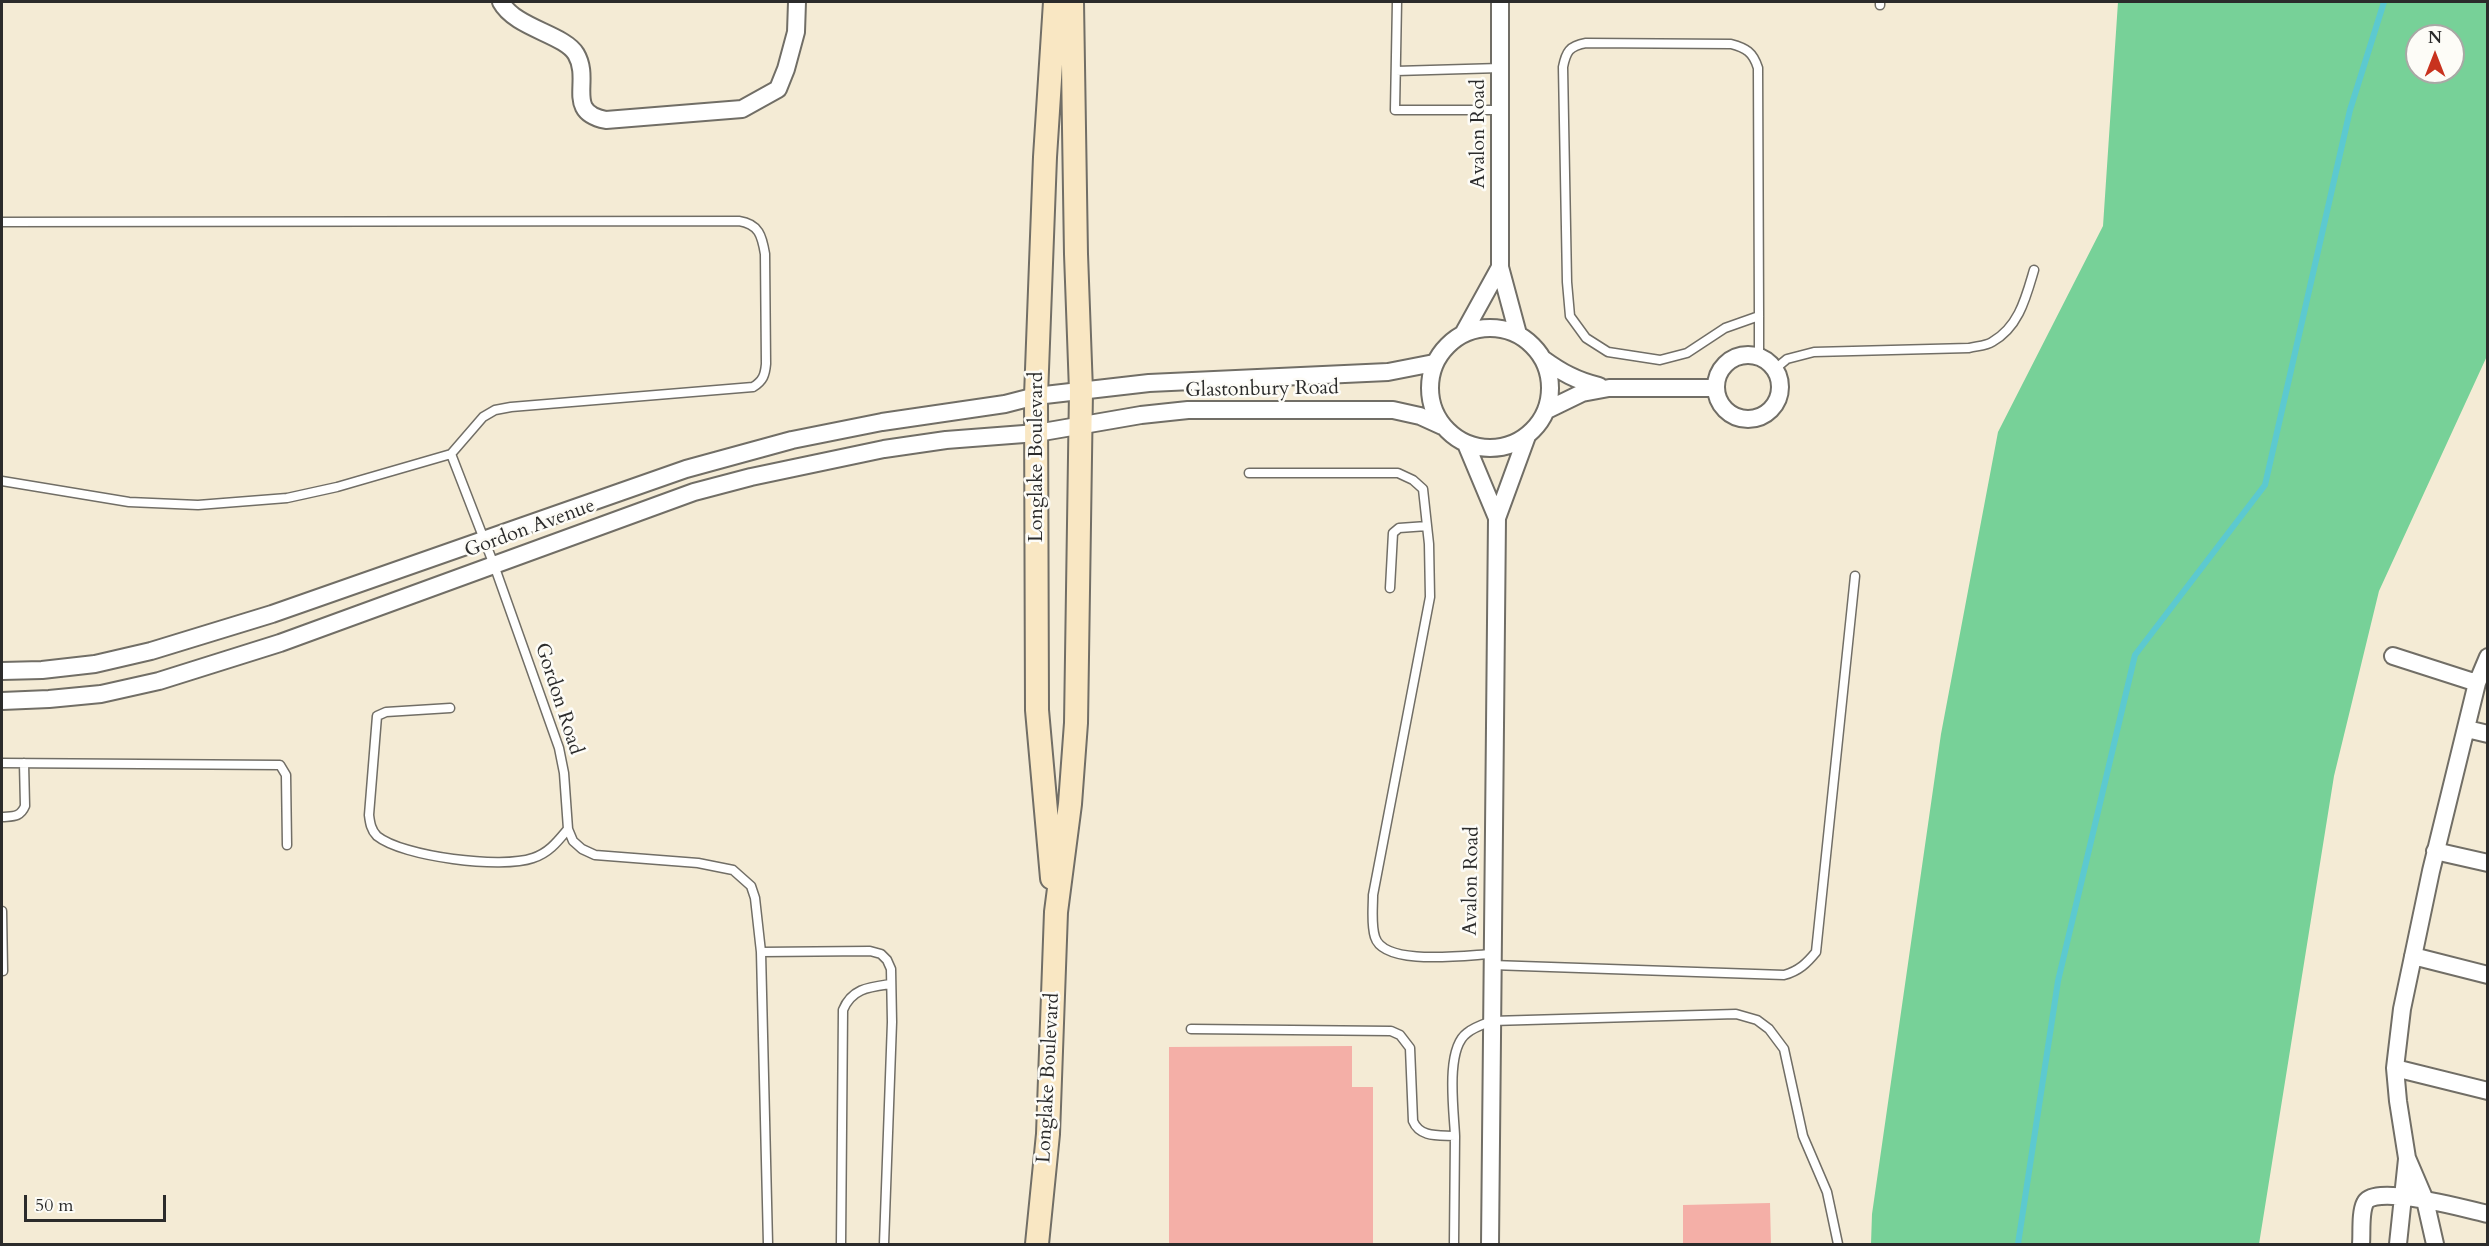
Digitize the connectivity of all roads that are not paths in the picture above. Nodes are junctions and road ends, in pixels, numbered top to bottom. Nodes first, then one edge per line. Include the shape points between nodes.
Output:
1 (501, 2) edge
2 (796, 2) edge
3 (1055, 2) edge
4 (1072, 2) edge
5 (1397, 2) edge
6 (1500, 2) edge
7 (1500, 68) junction
8 (1396, 71) junction
9 (1501, 110) junction
10 (2, 222) edge
11 (1500, 267) junction
12 (2034, 270) dead end
13 (1759, 316) junction
14 (1463, 334) junction
15 (1518, 334) junction
16 (1759, 357) junction
17 (1543, 359) junction
18 (1434, 363) junction
19 (1775, 369) junction
20 (1609, 388) junction
21 (1716, 388) junction
22 (1081, 391) junction
23 (1036, 396) junction
24 (1546, 410) junction
25 (1081, 424) junction
26 (1442, 426) junction
27 (1037, 433) junction
28 (1527, 436) junction
29 (1466, 444) junction
30 (451, 454) junction
31 (1249, 473) dead end
32 (2, 481) edge
33 (1497, 518) junction
34 (1427, 526) junction
35 (483, 539) junction
36 (494, 565) junction
37 (1855, 576) dead end
38 (1390, 588) dead end
39 (2393, 656) dead end
40 (2487, 657) edge
41 (2, 671) edge
42 (2476, 682) junction
43 (2, 701) edge
44 (450, 708) dead end
45 (2466, 729) junction
46 (2487, 734) edge
47 (2, 763) edge
48 (24, 763) junction
49 (2, 817) edge
50 (568, 829) junction
51 (287, 845) dead end
52 (2435, 851) junction
53 (2487, 863) edge
54 (2, 911) edge
55 (1056, 912) junction
56 (761, 952) junction
57 (2413, 956) junction
58 (1492, 960) junction
59 (3, 970) edge
60 (2487, 975) edge
61 (891, 984) junction
62 (1492, 1021) junction
63 (1191, 1029) dead end
64 (2395, 1068) junction
65 (2487, 1091) edge
66 (1455, 1136) junction
67 (2407, 1158) junction
68 (2403, 1196) junction
69 (2425, 1200) junction
70 (2487, 1214) edge
71 (768, 1245) edge
72 (841, 1245) edge
73 (884, 1245) edge
74 (1037, 1245) edge
75 (1454, 1245) edge
76 (1490, 1245) edge
77 (1838, 1245) edge
78 (2361, 1245) edge
79 (2398, 1245) edge
80 (2435, 1245) edge

1 - 2 street via 515,18 575,52 582,71 584,111 606,120 742,109 778,89 796,32
3 - 23 main road, Longlake Boulevard
4 - 22 main road, Longlake Boulevard
5 - 8 lane
6 - 7 street, Avalon Road
7 - 8 lane
7 - 9 street, Avalon Road
8 - 9 lane via 1395,110
9 - 11 street, Avalon Road
10 - 30 lane via 739,220 757,228 765,254 766,364 760,383 753,387 511,407 483,417
11 - 14 street
11 - 15 street
12 - 19 lane via 2016,318 1992,343 1970,348 1814,352 1787,359
13 - 13 lane via 1758,68 1754,55 1731,44 1574,45 1566,52 1563,67 1570,316 1586,338 1608,352 1660,360 1687,353 1725,328
13 - 16 lane
14 - 15 street via 1481,328 1500,328
14 - 18 street via 1446,346
15 - 17 street
16 - 19 street
16 - 21 street via 1749,355 1729,361 1717,378
17 - 20 street via 1581,382
17 - 24 street via 1549,376
18 - 22 street, Glastonbury Road via 1388,372 1225,378
18 - 26 street via 1429,396
19 - 21 street via 1778,399 1763,415 1742,418 1724,408
20 - 21 street
20 - 24 street via 1582,393
22 - 23 street, Gordon Avenue
22 - 25 main road, Longlake Boulevard
23 - 27 main road, Longlake Boulevard
23 - 35 street, Gordon Avenue via 792,440 686,469
24 - 28 street
25 - 26 street, Glastonbury Road via 1188,411 1393,410
25 - 27 street, Gordon Avenue
25 - 55 main road, Longlake Boulevard via 1076,723
26 - 29 street
27 - 36 street, Gordon Avenue via 946,440 751,477 694,492
27 - 55 main road, Longlake Boulevard via 1037,710
28 - 29 street via 1496,448
28 - 33 street, Avalon Road
29 - 33 street, Avalon Road
30 - 32 lane via 287,498 198,505 129,502
30 - 35 lane, Gordon Road
31 - 34 lane via 1398,473 1423,489
33 - 58 street, Avalon Road
34 - 38 lane via 1399,528 1393,533
34 - 58 lane via 1430,597 1373,895 1375,938 1387,951 1405,955
35 - 36 lane, Gordon Road
35 - 41 street, Gordon Avenue via 272,614 151,651 95,664
36 - 43 street, Gordon Avenue via 280,643 159,681 101,694
36 - 50 lane, Gordon Road via 559,748
37 - 58 lane via 1816,952 1806,964 1784,975
39 - 42 street
40 - 42 street
42 - 45 street
44 - 50 lane via 386,712 378,717 369,815 370,828 377,836 434,856 478,863 536,858
45 - 46 street
45 - 52 street
47 - 48 lane
48 - 49 lane via 23,812
48 - 51 lane via 280,765 286,775
50 - 56 lane via 573,841 595,855 698,863 733,870 751,886
52 - 53 street
52 - 57 street
54 - 59 lane
55 - 74 main road, Longlake Boulevard via 1048,1134
56 - 61 lane via 870,951 887,960
56 - 71 lane
57 - 60 street
57 - 64 street
58 - 62 street, Avalon Road
61 - 72 lane via 855,993 843,1010
61 - 73 lane
62 - 66 lane via 1467,1033 1454,1056
62 - 76 street, Avalon Road
62 - 77 lane via 1736,1014 1757,1020 1784,1049 1803,1136 1827,1192
63 - 66 lane via 1391,1031 1400,1035 1410,1048 1416,1128 1425,1134
64 - 65 street
64 - 67 street
66 - 75 lane
67 - 68 street
67 - 69 street
68 - 69 street
68 - 78 street via 2370,1197
68 - 79 street
69 - 70 street
69 - 80 street

